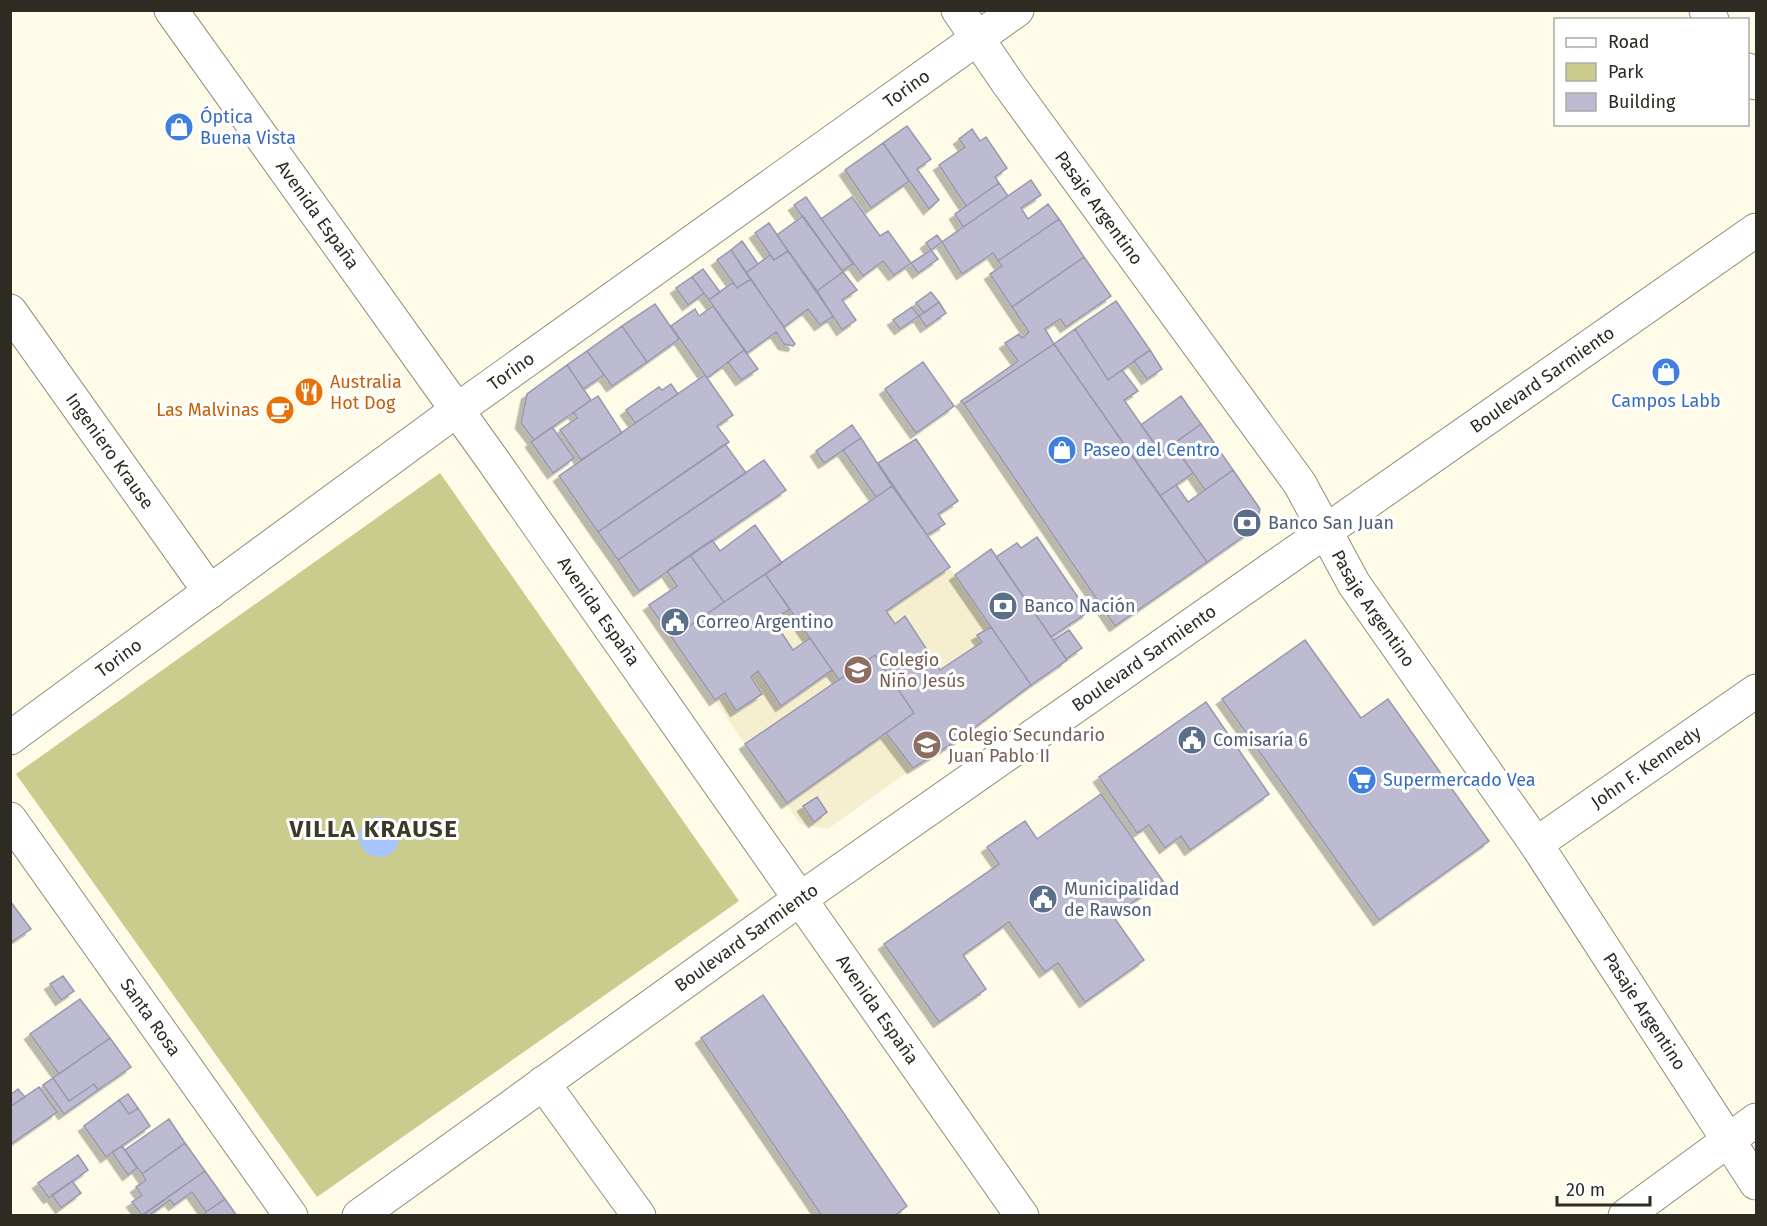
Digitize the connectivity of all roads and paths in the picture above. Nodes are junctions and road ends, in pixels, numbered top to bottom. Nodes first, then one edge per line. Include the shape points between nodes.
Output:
1 (171, 10) edge
2 (958, 10) edge
3 (1017, 10) edge
4 (977, 39) junction
5 (1756, 230) edge
6 (10, 311) edge
7 (457, 410) junction
8 (1324, 530) junction
9 (210, 592) junction
10 (1756, 691) edge
11 (10, 738) edge
12 (10, 819) edge
13 (1536, 844) junction
14 (800, 899) junction
15 (543, 1083) junction
16 (1756, 1120) edge
17 (1727, 1141) junction
18 (1756, 1184) edge
19 (291, 1215) edge
20 (359, 1215) edge
21 (639, 1215) edge
22 (1022, 1215) edge
23 (1625, 1215) edge

1 - 7 street, Avenida España
2 - 4 street, Pasaje Argentino
3 - 4 street, Torino
4 - 7 street, Torino
4 - 8 street, Pasaje Argentino via 1300,484
5 - 8 street, Boulevard Sarmiento
6 - 9 street, Ingeniero Krause
7 - 9 street, Torino
7 - 14 street, Avenida España
8 - 13 street, Pasaje Argentino via 1354,584
8 - 14 street, Boulevard Sarmiento
9 - 11 street, Torino
10 - 13 street, John F. Kennedy
12 - 19 street, Santa Rosa
13 - 17 street, Pasaje Argentino
14 - 15 street, Boulevard Sarmiento
14 - 22 street, Avenida España
15 - 20 street, Boulevard Sarmiento
15 - 21 street
16 - 17 street
17 - 18 street, Pasaje Argentino
17 - 23 street

